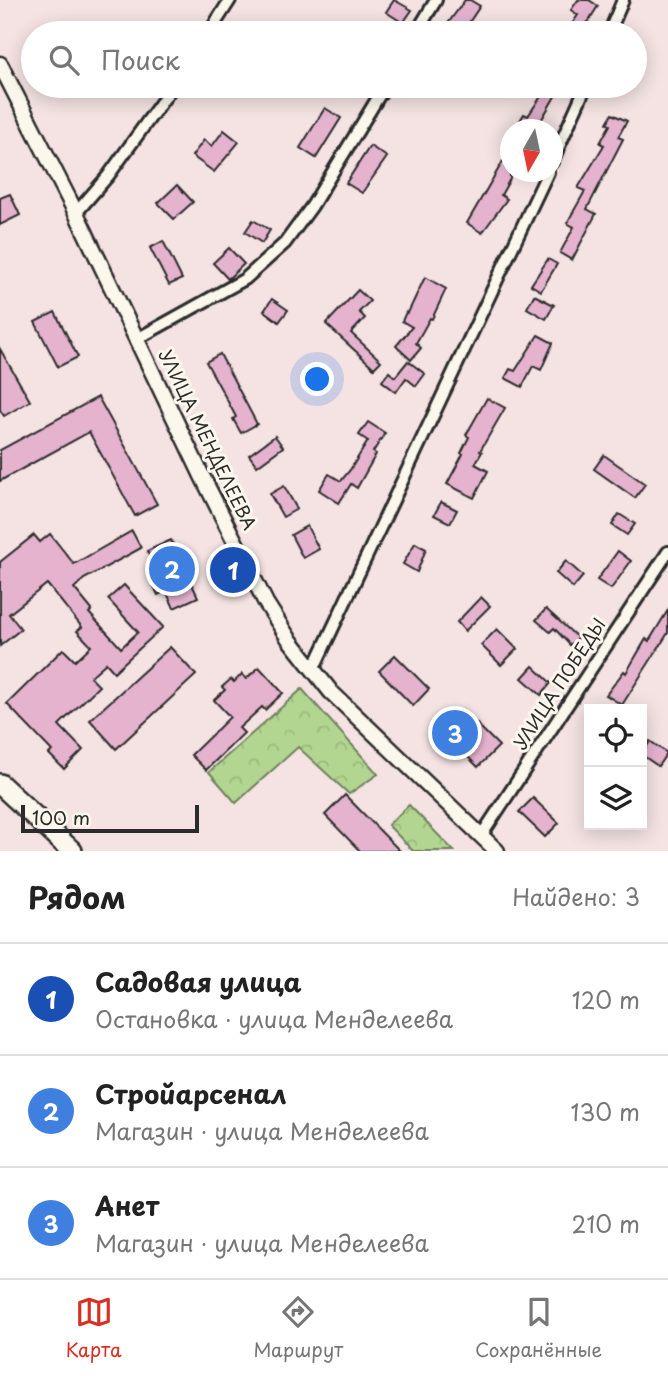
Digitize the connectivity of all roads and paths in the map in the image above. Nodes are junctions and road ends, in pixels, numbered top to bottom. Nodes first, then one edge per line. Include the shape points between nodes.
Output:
1 (230, 0) edge
2 (436, 0) edge
3 (623, 0) edge
4 (217, 21) edge
5 (423, 21) edge
6 (614, 21) edge
7 (0, 64) edge
8 (164, 98) edge
9 (378, 98) edge
10 (581, 98) edge
11 (563, 137) edge
12 (543, 182) edge
13 (76, 213) junction
14 (137, 339) junction
15 (668, 552) edge
16 (313, 670) junction
17 (0, 784) edge
18 (481, 836) junction
19 (72, 851) edge
20 (498, 851) edge

1 - 4 street
2 - 5 street
3 - 6 street
7 - 13 main road, УЛИЦА МЕНДЕЛЕЕВА
8 - 13 street
9 - 14 street via 285,243 245,279
10 - 11 street
12 - 16 street
13 - 14 main road, УЛИЦА МЕНДЕЛЕЕВА
14 - 16 main road, УЛИЦА МЕНДЕЛЕЕВА via 266,603
15 - 18 street, УЛИЦА ПОБЕДЫ
16 - 18 main road, УЛИЦА МЕНДЕЛЕЕВА
17 - 19 highway
18 - 20 main road, УЛИЦА МЕНДЕЛЕЕВА

